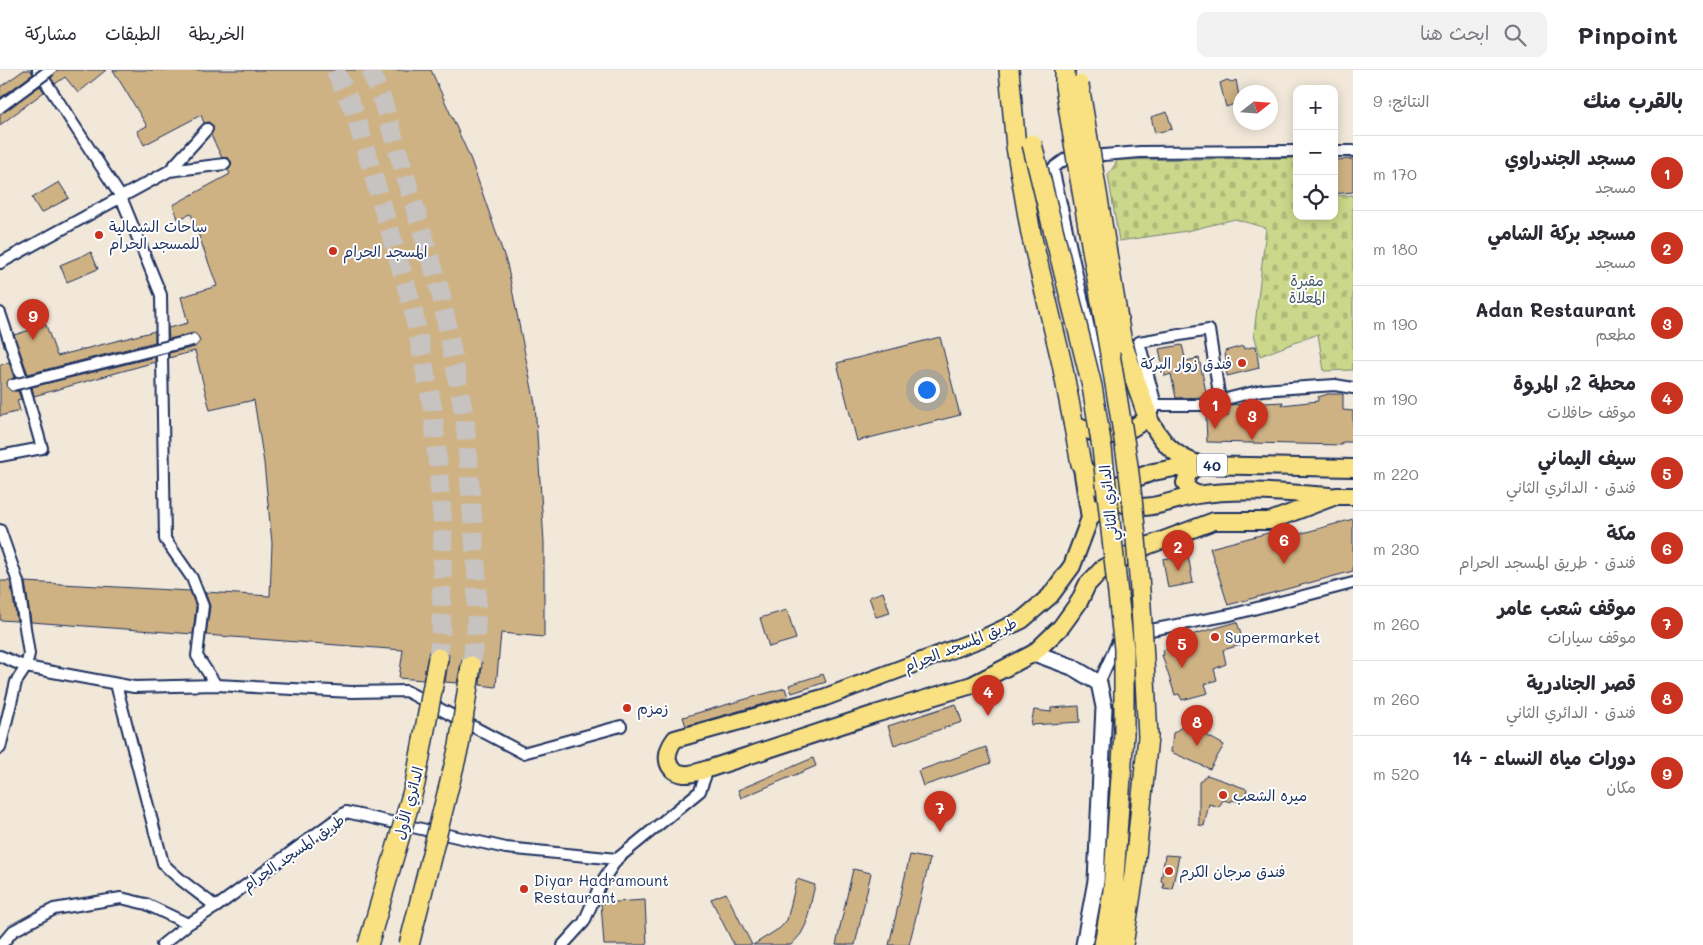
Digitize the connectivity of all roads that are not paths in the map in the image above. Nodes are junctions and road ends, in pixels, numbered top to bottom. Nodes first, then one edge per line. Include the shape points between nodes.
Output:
1 (38, 70) edge
2 (50, 70) edge
3 (1009, 70) edge
4 (1071, 78) edge
5 (0, 107) edge
6 (207, 129) dead end
7 (1024, 145) junction
8 (1293, 151) edge
9 (1338, 151) edge
10 (1353, 151) edge
11 (225, 164) dead end
12 (169, 172) junction
13 (121, 197) junction
14 (0, 263) edge
15 (0, 313) edge
16 (193, 340) dead end
17 (13, 385) dead end
18 (1353, 388) edge
19 (1220, 400) junction
20 (1152, 411) junction
21 (1072, 422) junction
22 (1113, 435) junction
23 (0, 456) edge
24 (1081, 464) junction
25 (1200, 465) junction
26 (1353, 468) edge
27 (1110, 495) junction
28 (1198, 495) junction
29 (1336, 496) junction
30 (1353, 496) edge
31 (1090, 518) junction
32 (0, 530) edge
33 (1353, 583) edge
34 (1034, 653) junction
35 (0, 656) edge
36 (438, 658) tunnel mouth
37 (471, 666) tunnel mouth
38 (26, 667) junction
39 (1099, 683) junction
40 (116, 684) junction
41 (216, 685) junction
42 (621, 726) dead end
43 (0, 748) edge
44 (708, 769) junction
45 (617, 859) junction
46 (1134, 876) junction
47 (1113, 891) junction
48 (216, 907) junction
49 (188, 924) junction
50 (1, 945) edge
51 (162, 945) edge
52 (368, 945) edge
53 (409, 945) edge
54 (564, 945) edge
55 (1084, 945) edge
56 (1091, 945) edge
57 (1104, 945) edge
58 (1122, 945) edge
59 (1131, 945) edge

1 - 13 street
2 - 5 street, bridge
3 - 7 highway, الدائري الثاني
4 - 20 highway, bridge via 1122,343
4 - 46 highway, الدائري الثاني, bridge via 1084,209 1127,460 1141,600 1148,738
6 - 12 street
7 - 21 highway via 1031,234 1062,364
7 - 47 highway, الدائري الثاني, bridge via 1092,386 1102,448 1124,649 1124,734
8 - 22 street via 1140,152 1067,158 1053,168
9 - 10 street
11 - 12 street
12 - 13 street
13 - 14 street
13 - 41 street via 161,295 165,540 192,578 204,606 197,656
15 - 23 street via 42,448
16 - 17 street, bridge
18 - 19 street via 1335,385 1262,390
19 - 20 street
19 - 20 street via 1209,330 1139,342
20 - 22 main road via 1132,430
20 - 25 main road via 1158,436 1168,448 1180,458
21 - 22 main road via 1092,434
21 - 24 highway
24 - 27 main road via 1095,484
24 - 31 main road
25 - 26 main road, طريق المسجد الحرام / 40
25 - 27 main road, طريق المسجد الحرام / 40 via 1153,472 1120,484
25 - 28 main road via 1189,472 1185,483
27 - 28 main road via 1122,504 1144,507
27 - 31 main road, طريق المسجد الحرام / 40
28 - 29 main road via 1253,491
29 - 30 main road
29 - 34 main road via 1270,521 1214,521 1147,546 1103,568 1087,586 1061,627
31 - 44 main road, طريق المسجد الحرام via 1072,566 1050,596 1022,620 823,698 675,739 668,749 667,759 672,768 684,774
32 - 38 street via 18,582 25,617 29,654
33 - 39 street via 1230,615 1129,634 1117,643
34 - 39 street via 1072,667
34 - 44 main road via 972,685
35 - 38 street
36 - 52 highway, الدائري الأول, bridge via 415,784
37 - 53 highway, bridge via 459,746
38 - 40 street
38 - 43 street via 16,682
39 - 55 street via 1104,707 1096,881
40 - 41 street
40 - 48 street via 163,863
41 - 42 street via 352,692 406,691 522,753
44 - 45 street via 700,792
45 - 48 street, طريق المسجد الحرام via 506,848 346,812
45 - 54 street via 600,883 584,922
46 - 58 highway, الدائري الثاني
46 - 59 highway
47 - 56 highway
47 - 57 highway, الدائري الثاني
48 - 49 street, طريق المسجد الحرام
49 - 50 street via 146,904 121,898 54,909 13,931
49 - 51 street, طريق المسجد الحرام

